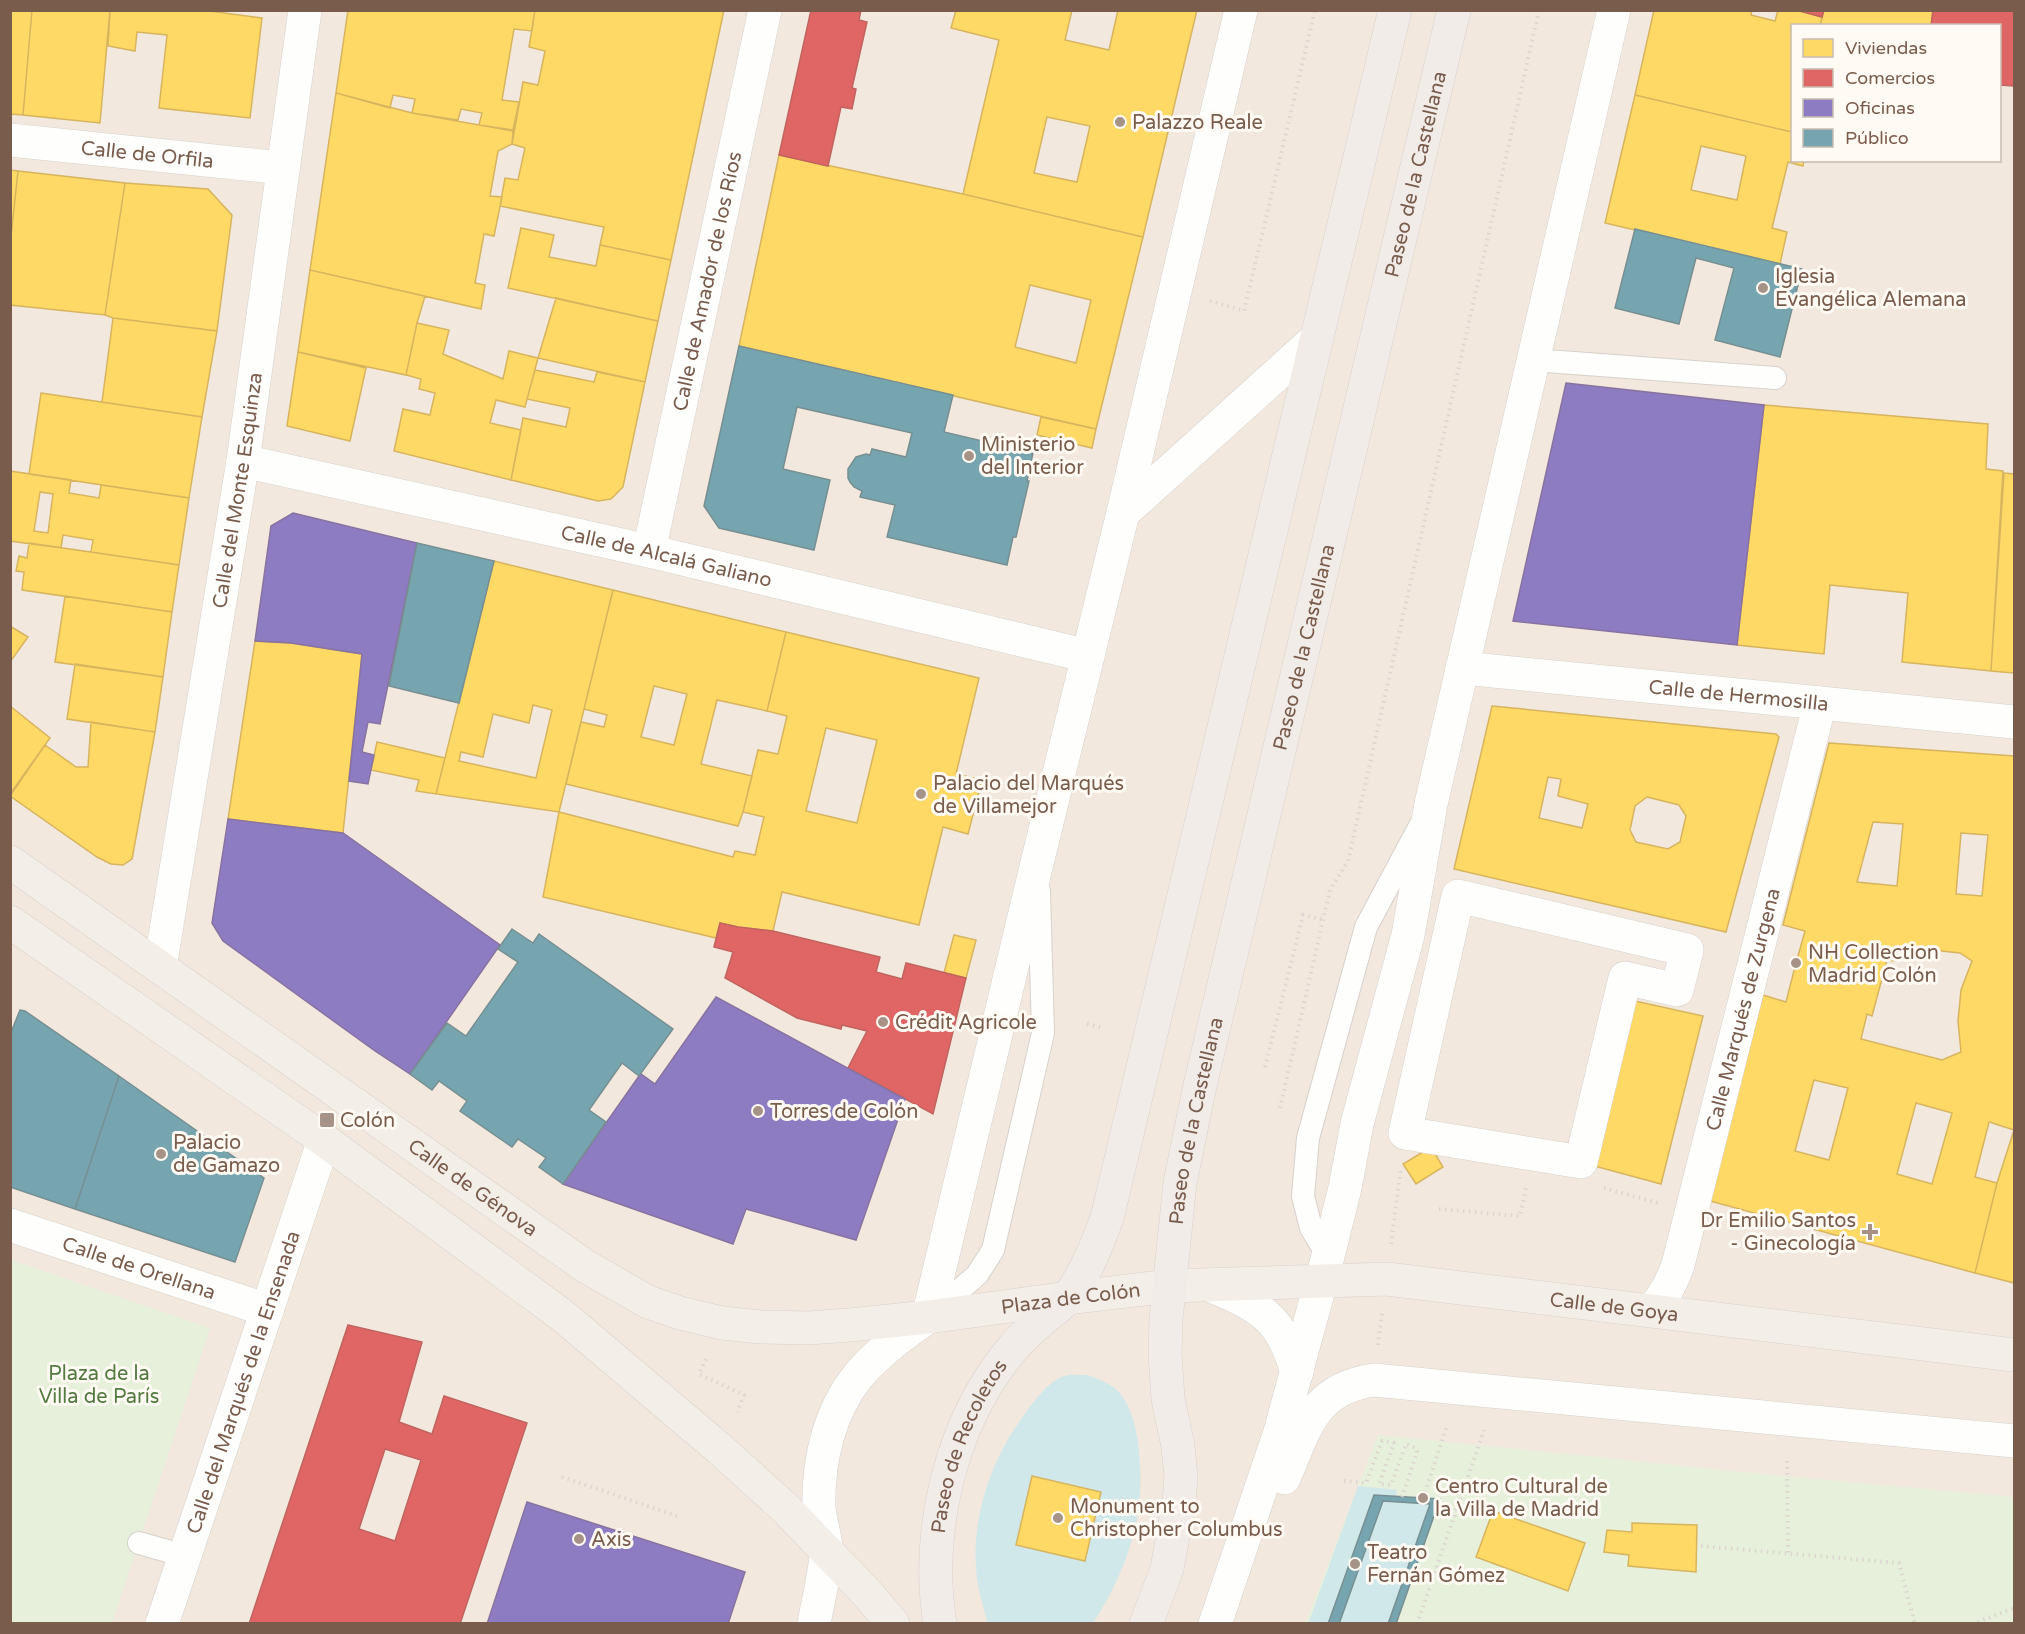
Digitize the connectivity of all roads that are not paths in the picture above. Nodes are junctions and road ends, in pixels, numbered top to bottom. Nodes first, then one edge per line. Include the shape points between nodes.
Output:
1 (304, 10) edge
2 (765, 10) edge
3 (1241, 10) edge
4 (1395, 10) edge
5 (1454, 10) edge
6 (1614, 10) edge
7 (10, 140) edge
8 (283, 168) junction
9 (1316, 339) junction
10 (1533, 360) junction
11 (1775, 378) dead end
12 (243, 461) junction
13 (1123, 513) junction
14 (649, 551) junction
15 (1088, 656) junction
16 (1462, 668) junction
17 (1820, 703) junction
18 (2014, 722) edge
19 (1431, 804) junction
20 (1038, 859) junction
21 (10, 862) edge
22 (10, 922) edge
23 (160, 967) junction
24 (1405, 1133) joint
25 (324, 1140) junction
26 (10, 1225) edge
27 (1325, 1268) junction
28 (1169, 1286) junction
29 (1212, 1286) junction
30 (1068, 1298) junction
31 (267, 1310) junction
32 (1652, 1310) junction
33 (928, 1317) junction
34 (2014, 1355) edge
35 (1297, 1372) junction
36 (2014, 1442) edge
37 (140, 1543) dead end
38 (827, 1553) junction
39 (185, 1556) junction
40 (1217, 1616) edge
41 (162, 1623) edge
42 (814, 1623) edge
43 (893, 1623) edge
44 (940, 1623) edge
45 (1146, 1623) edge

1 - 8 street, Calle del Monte Esquinza
2 - 14 street, Calle de Amador de los Ríos
3 - 13 street
4 - 9 highway
5 - 28 highway, Paseo de la Castellana via 1199,1090 1180,1183
6 - 10 street
7 - 8 street, Calle de Orfila
8 - 12 street, Calle del Monte Esquinza
9 - 13 street
9 - 30 highway via 1107,1218
10 - 11 lane
10 - 16 street
12 - 14 street, Calle de Alcalá Galiano
12 - 23 street, Calle del Monte Esquinza
13 - 15 street
14 - 15 street, Calle de Alcalá Galiano
15 - 20 street
16 - 17 street, Calle de Hermosilla
16 - 19 street
17 - 18 street, Calle de Hermosilla
17 - 32 street, Calle Marqués de Zurgena via 1678,1265 1663,1299
19 - 27 street via 1408,935 1357,1124
19 - 27 lane via 1366,927 1308,1138 1303,1197
20 - 33 street
20 - 33 lane via 1044,1033 1020,1141 993,1250 977,1275
21 - 23 main road, Calle de Génova
22 - 25 main road
23 - 33 main road, Calle de Génova via 585,1266 648,1302 711,1320 760,1327 808,1328
24 - 24 street via 1581,1161 1625,978 1677,990 1687,950 1458,896
25 - 31 street, Calle del Marqués de la Ensenada
25 - 38 main road via 563,1316 721,1450 785,1508
26 - 31 street, Calle de Orellana
27 - 29 main road, Calle de Goya
27 - 32 main road, Calle de Goya via 1387,1279
27 - 35 street
28 - 29 main road, Plaza de Colón
28 - 30 main road, Plaza de Colón
28 - 45 highway via 1165,1354 1181,1477 1167,1569
29 - 35 street, Plaza de Colón via 1244,1300 1273,1322 1290,1348
30 - 33 main road, Plaza de Colón
30 - 44 highway, Paseo de Recoletos via 1014,1347 989,1379 971,1412 944,1492 935,1556
31 - 39 street, Calle del Marqués de la Ensenada
32 - 34 main road, Calle de Goya
33 - 38 street via 858,1376 830,1428 822,1463 819,1508
35 - 40 street
36 - 40 street via 1374,1380 1353,1383 1333,1393 1313,1414 1241,1574
37 - 39 lane
38 - 42 street
38 - 43 main road
39 - 41 street, Calle del Marqués de la Ensenada

